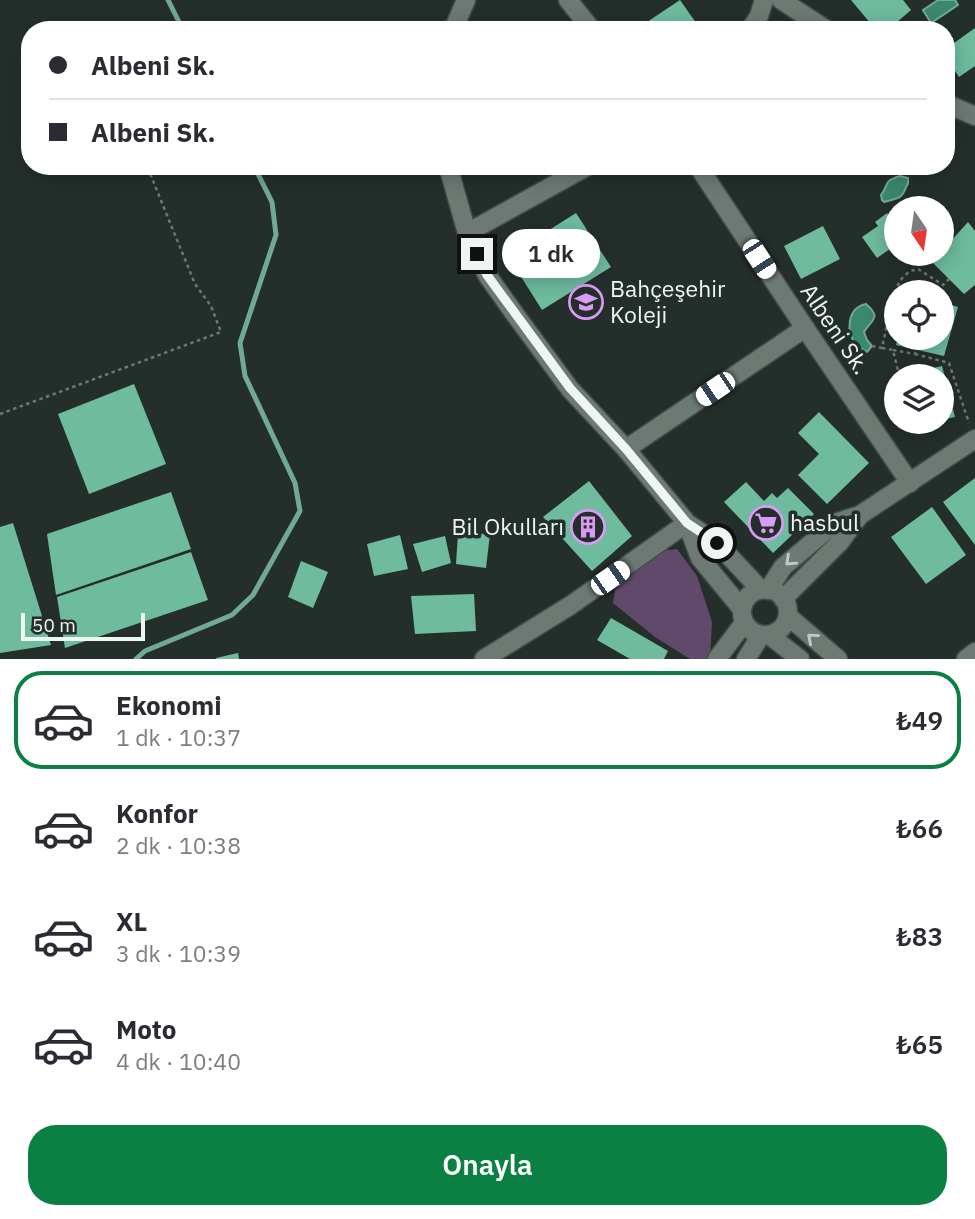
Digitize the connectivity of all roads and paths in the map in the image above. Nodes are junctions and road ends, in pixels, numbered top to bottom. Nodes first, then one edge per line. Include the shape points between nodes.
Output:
1 (466, 0) edge
2 (568, 0) edge
3 (764, 0) edge
4 (781, 0) edge
5 (457, 21) edge
6 (585, 21) edge
7 (755, 21) edge
8 (813, 21) edge
9 (955, 107) edge
10 (975, 116) edge
11 (151, 175) edge
12 (451, 175) edge
13 (572, 175) edge
14 (704, 175) edge
15 (467, 233) junction
16 (902, 280) edge
17 (936, 280) edge
18 (805, 328) junction
19 (884, 341) edge
20 (872, 346) dead end
21 (882, 348) joint
22 (893, 350) joint
23 (896, 364) edge
24 (0, 414) edge
25 (973, 433) edge
26 (626, 449) junction
27 (911, 483) junction
28 (687, 523) junction
29 (775, 598) junction
30 (743, 616) junction
31 (765, 635) junction
32 (975, 652) edge
33 (484, 659) edge
34 (717, 659) edge
35 (746, 659) edge
36 (800, 659) edge
37 (838, 659) edge
38 (966, 659) edge

1 - 5 street
2 - 6 street
3 - 7 street
4 - 8 street
9 - 10 street
11 - 24 path via 195,284 211,306 221,332
12 - 15 street
13 - 15 street
14 - 18 street, Albeni Sk.
15 - 26 street via 487,275 514,313 570,388
16 - 17 path via 918,268
18 - 26 street
18 - 27 street, Albeni Sk.
19 - 21 path
20 - 21 path
22 - 23 path
22 - 25 path via 949,363
25 - 27 street
26 - 28 street
27 - 29 street via 860,515 835,523 783,567
28 - 29 street via 717,543
28 - 30 street via 700,558
28 - 33 street via 571,605
29 - 30 street via 748,596
29 - 31 street via 781,628
37 -> 29 street
30 - 31 street via 748,629
30 - 34 street
31 - 35 street
31 - 36 street
32 - 38 street

